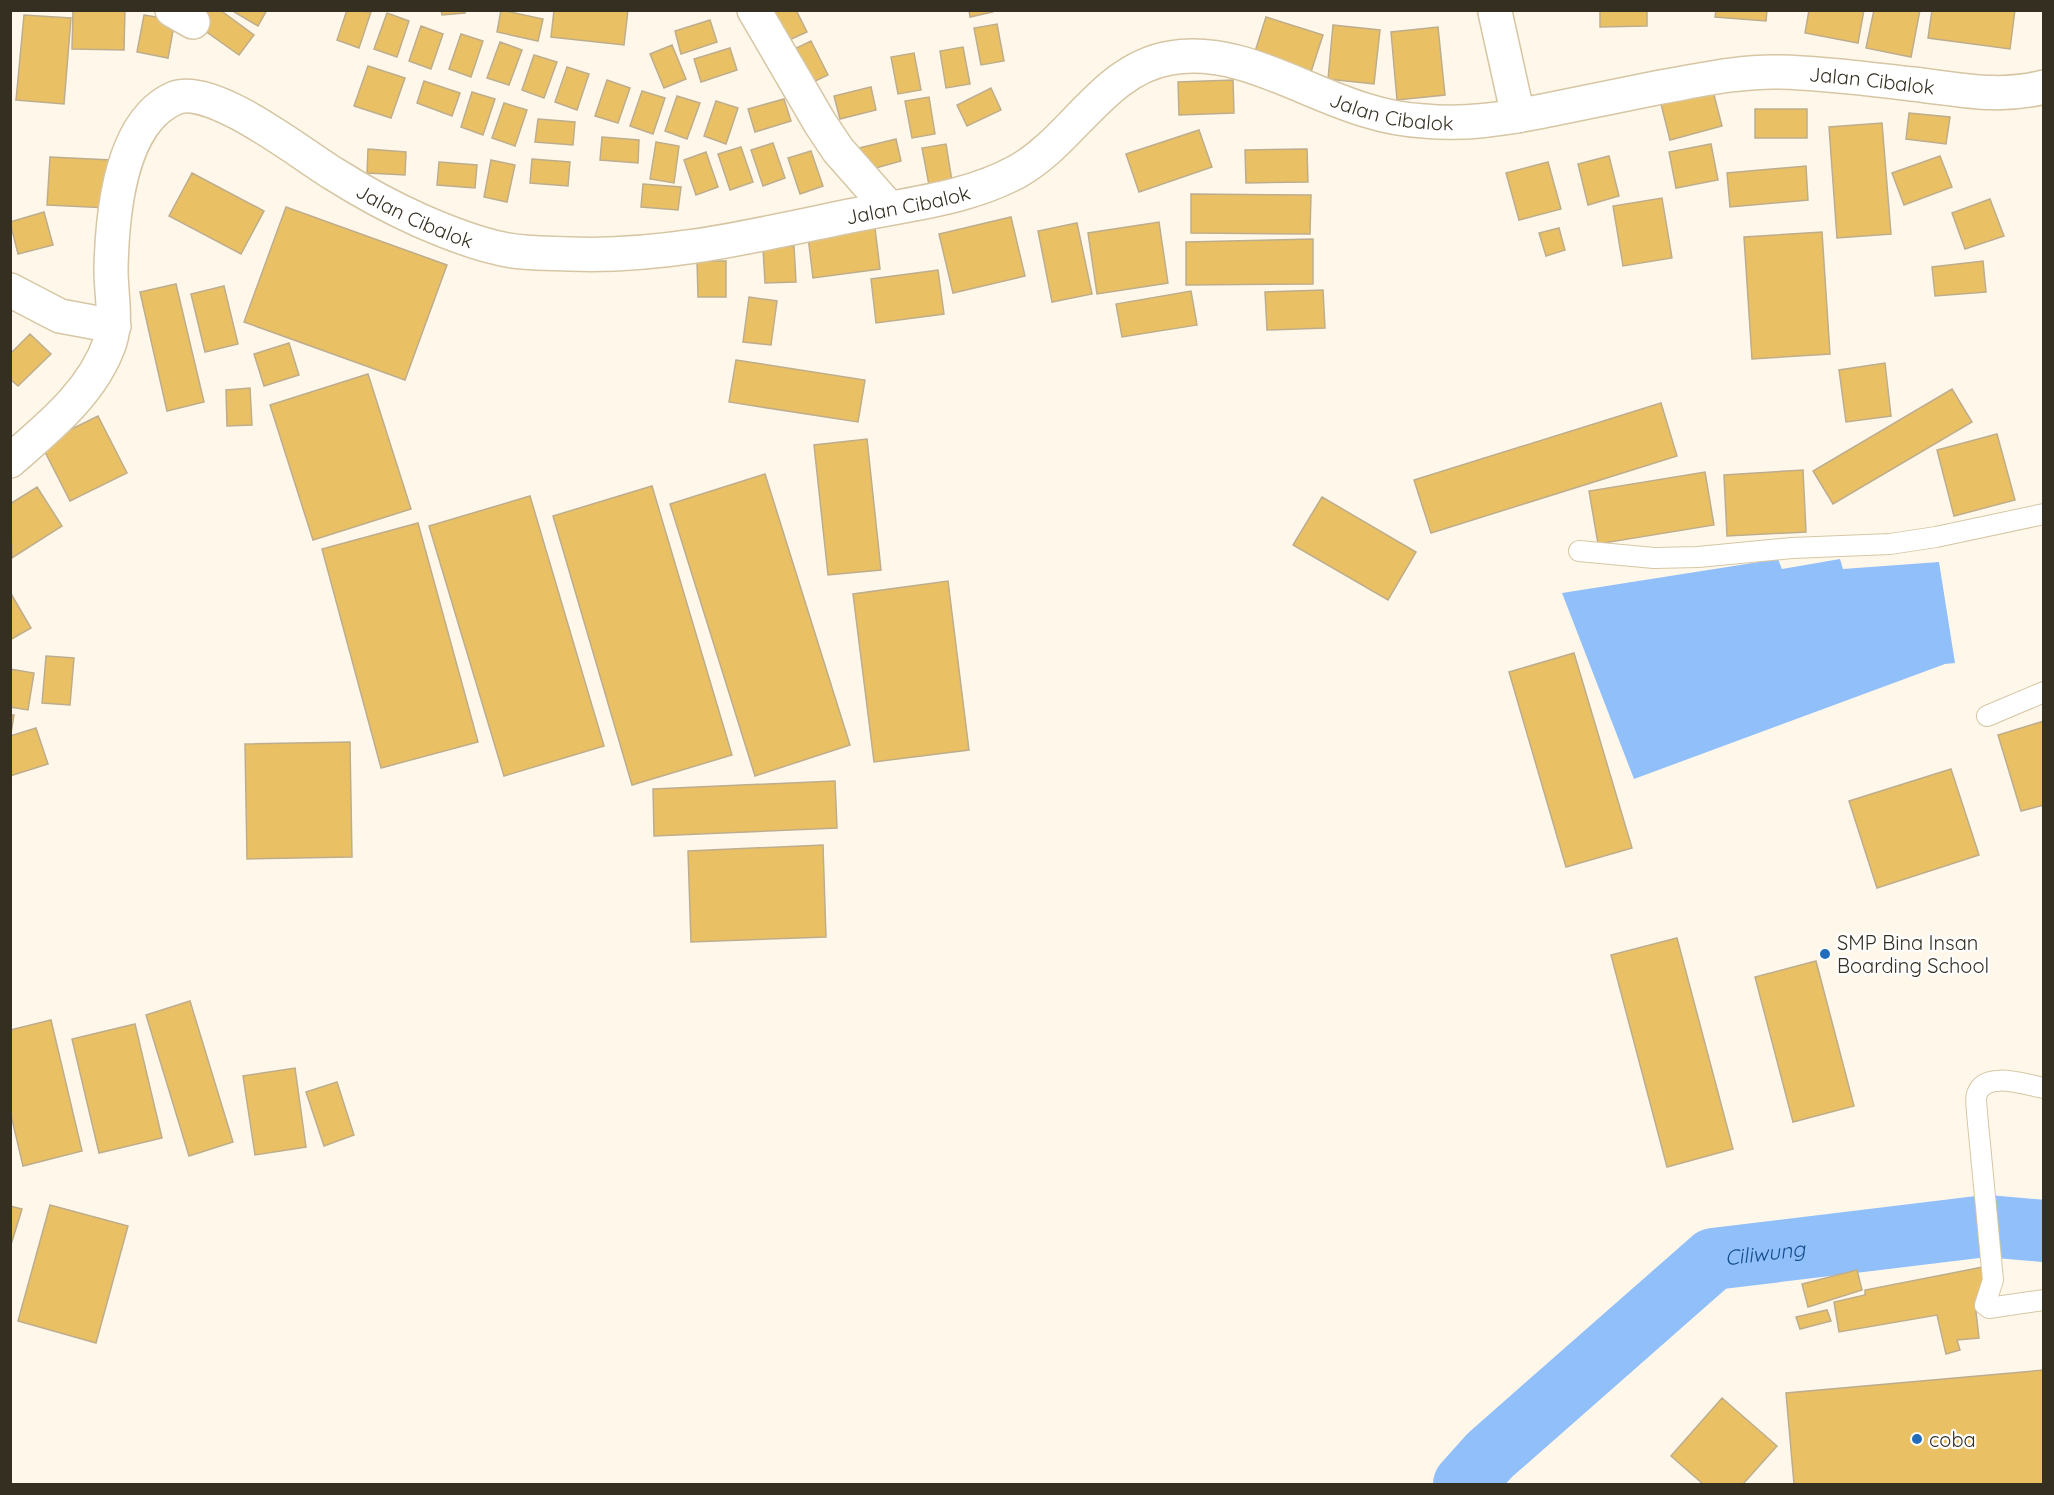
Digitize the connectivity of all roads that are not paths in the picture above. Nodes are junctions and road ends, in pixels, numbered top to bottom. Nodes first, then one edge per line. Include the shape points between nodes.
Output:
1 (754, 10) edge
2 (1495, 12) edge
3 (2043, 87) edge
4 (1518, 116) junction
5 (889, 208) junction
6 (10, 290) edge
7 (114, 326) junction
8 (10, 461) edge
9 (2043, 514) edge
10 (1579, 551) dead end
11 (2043, 692) edge
12 (1988, 716) dead end
13 (2043, 1088) edge
14 (2043, 1300) edge

1 - 5 street via 819,123
2 - 4 street
3 - 4 street, Jalan Cibalok via 2006,94 1827,74 1742,73
4 - 5 street, Jalan Cibalok via 1459,123 1402,119 1366,111 1219,57 1173,57 1141,66 1126,75 1065,134 1013,174 984,186
5 - 7 street, Jalan Cibalok via 680,249 621,255 509,250 415,219 332,173 245,117 204,98 186,95 148,118 129,154 119,193 112,250
6 - 7 street via 60,316
7 - 8 street, Jalan Cibalok via 91,378 54,422
9 - 10 lane via 1890,544 1654,558
11 - 12 lane
13 - 14 lane via 1999,1080 1985,1083 1977,1094 1993,1280 1985,1305 1989,1308

